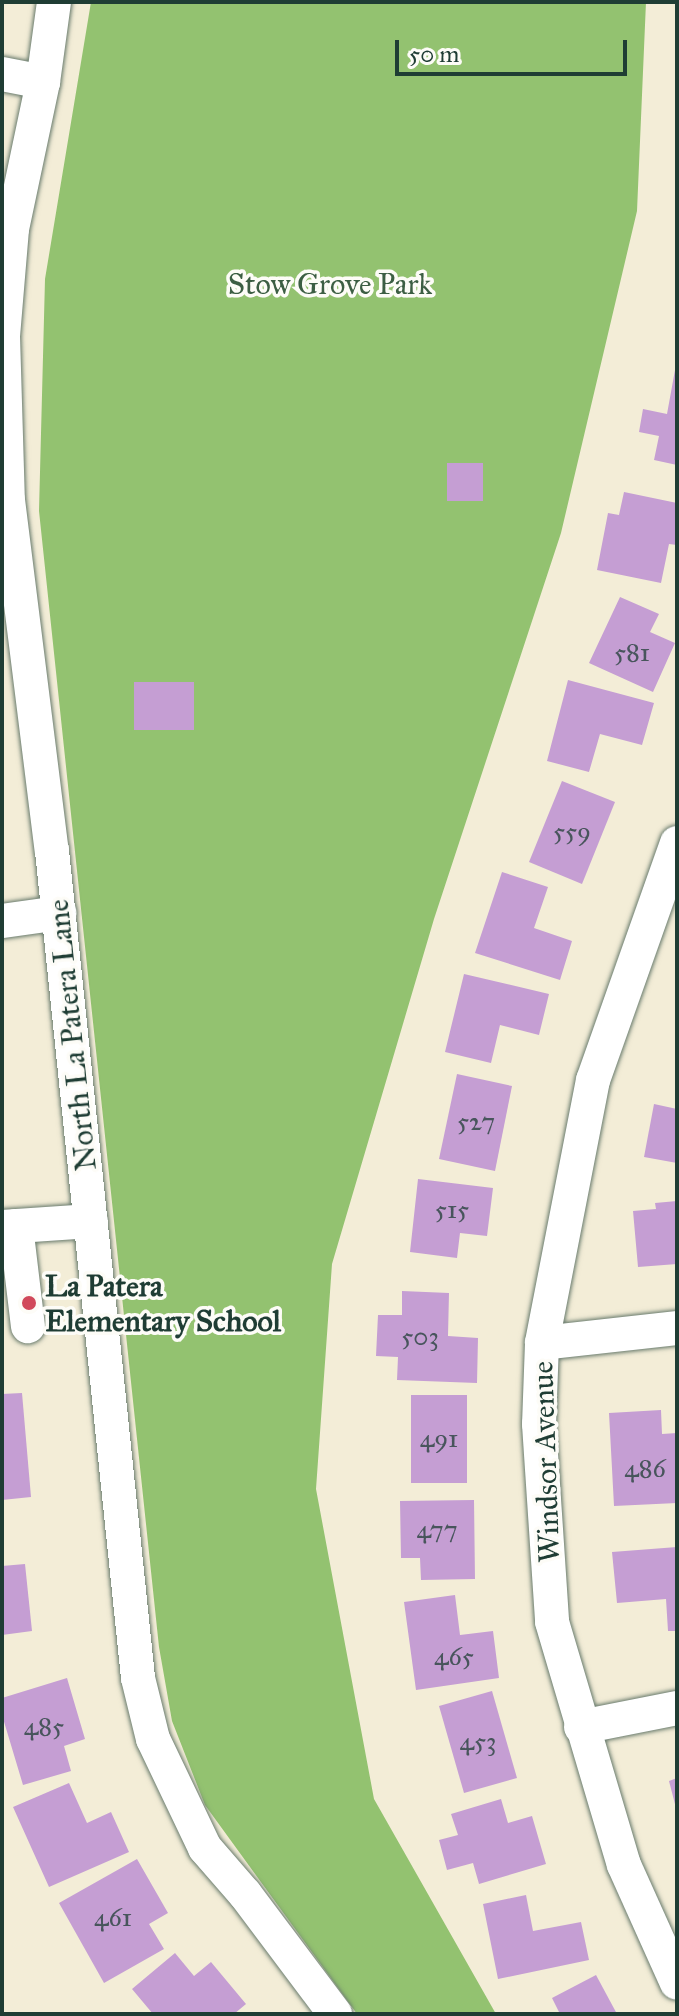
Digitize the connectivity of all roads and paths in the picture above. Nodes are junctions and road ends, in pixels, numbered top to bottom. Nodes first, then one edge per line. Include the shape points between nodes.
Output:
1 (54, 2) edge
2 (2, 74) edge
3 (43, 82) junction
4 (5, 501) edge
5 (677, 843) edge
6 (59, 913) junction
7 (2, 921) edge
8 (91, 1221) junction
9 (9, 1226) edge
10 (28, 1326) dead end
11 (677, 1328) edge
12 (542, 1343) junction
13 (677, 1708) edge
14 (581, 1727) junction
15 (677, 1983) edge
16 (335, 2014) edge

1 - 3 street, North La Patera Lane
2 - 3 street
3 - 4 street, North La Patera Lane via 12,229 3,336
4 - 6 street, North La Patera Lane
5 - 12 street, Windsor Avenue via 593,1080
6 - 7 street
6 - 8 street, North La Patera Lane
8 - 9 street
8 - 16 street, North La Patera Lane via 138,1678 153,1739 205,1848
9 - 10 street
11 - 12 street
12 - 14 street, Windsor Avenue via 539,1424 552,1622
13 - 14 street
14 - 15 street, Windsor Avenue via 624,1865

